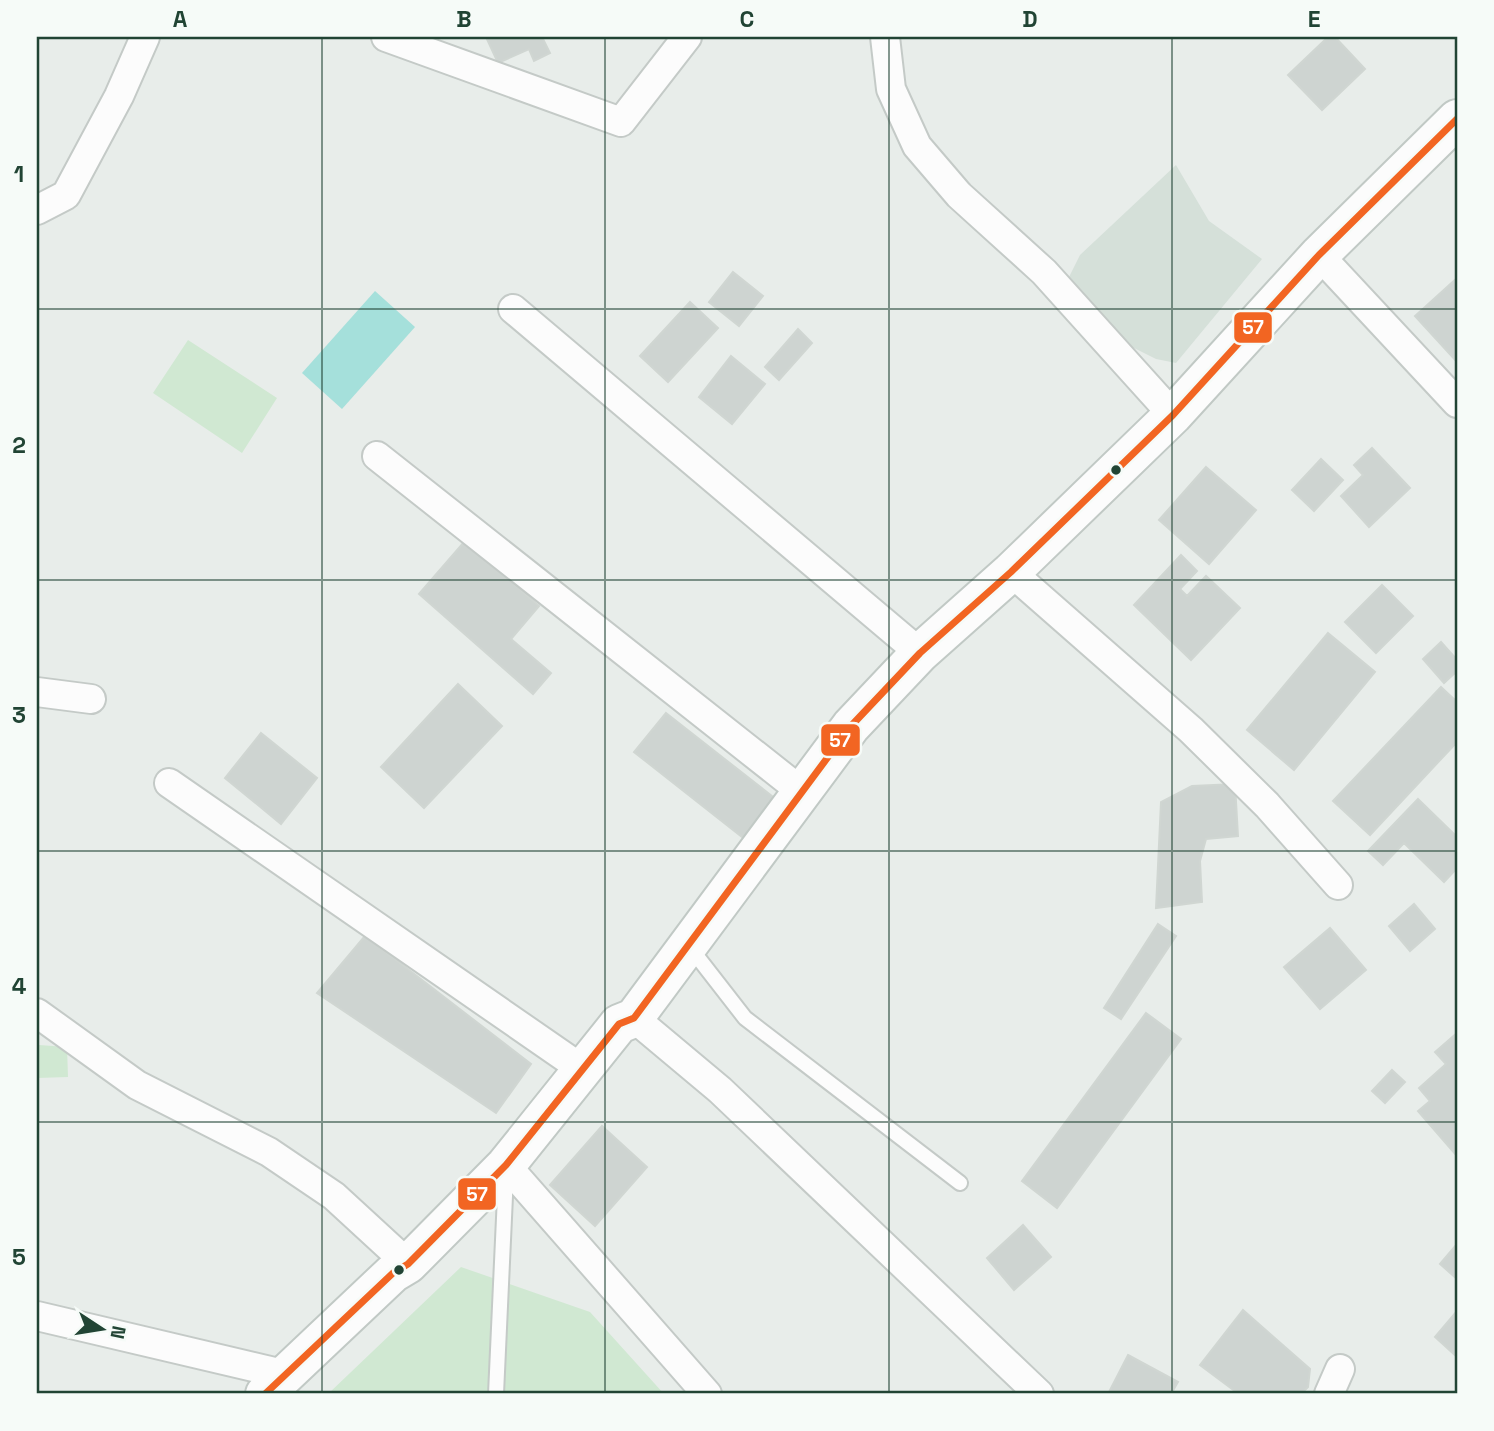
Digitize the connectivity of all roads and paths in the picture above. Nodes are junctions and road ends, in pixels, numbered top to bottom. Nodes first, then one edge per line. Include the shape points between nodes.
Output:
1 (145, 37) edge
2 (386, 37) edge
3 (687, 37) edge
4 (885, 37) edge
5 (1457, 118) edge
6 (37, 210) edge
7 (1319, 255) junction
8 (513, 309) dead end
9 (1457, 403) edge
10 (1173, 415) junction
11 (377, 456) dead end
12 (1011, 572) junction
13 (920, 653) junction
14 (37, 692) edge
15 (91, 699) dead end
16 (169, 783) dead end
17 (801, 791) junction
18 (1338, 885) dead end
19 (688, 944) junction
20 (37, 1013) edge
21 (634, 1018) junction
22 (585, 1071) junction
23 (506, 1165) junction
24 (960, 1183) dead end
25 (408, 1264) junction
26 (37, 1316) edge
27 (276, 1384) edge
28 (496, 1394) edge
29 (707, 1394) edge
30 (1039, 1394) edge

1 - 6 street via 120,96 66,195
2 - 3 street via 621,122
4 - 10 street via 891,89 918,146 959,195 1044,272
5 - 7 main road
7 - 9 street
7 - 10 main road
8 - 13 street
10 - 12 main road
11 - 17 street
12 - 13 main road
12 - 18 street via 1191,730 1267,805
13 - 17 main road via 851,726
14 - 15 street
16 - 22 street
17 - 19 main road
19 - 21 main road
19 - 24 lane via 745,1018
20 - 25 street via 137,1085 269,1152 334,1196
21 - 22 main road via 620,1024
21 - 30 street via 720,1090
22 - 23 main road
23 - 25 main road
23 - 28 lane
23 - 29 street
25 - 27 main road via 393,1272
26 - 27 street

